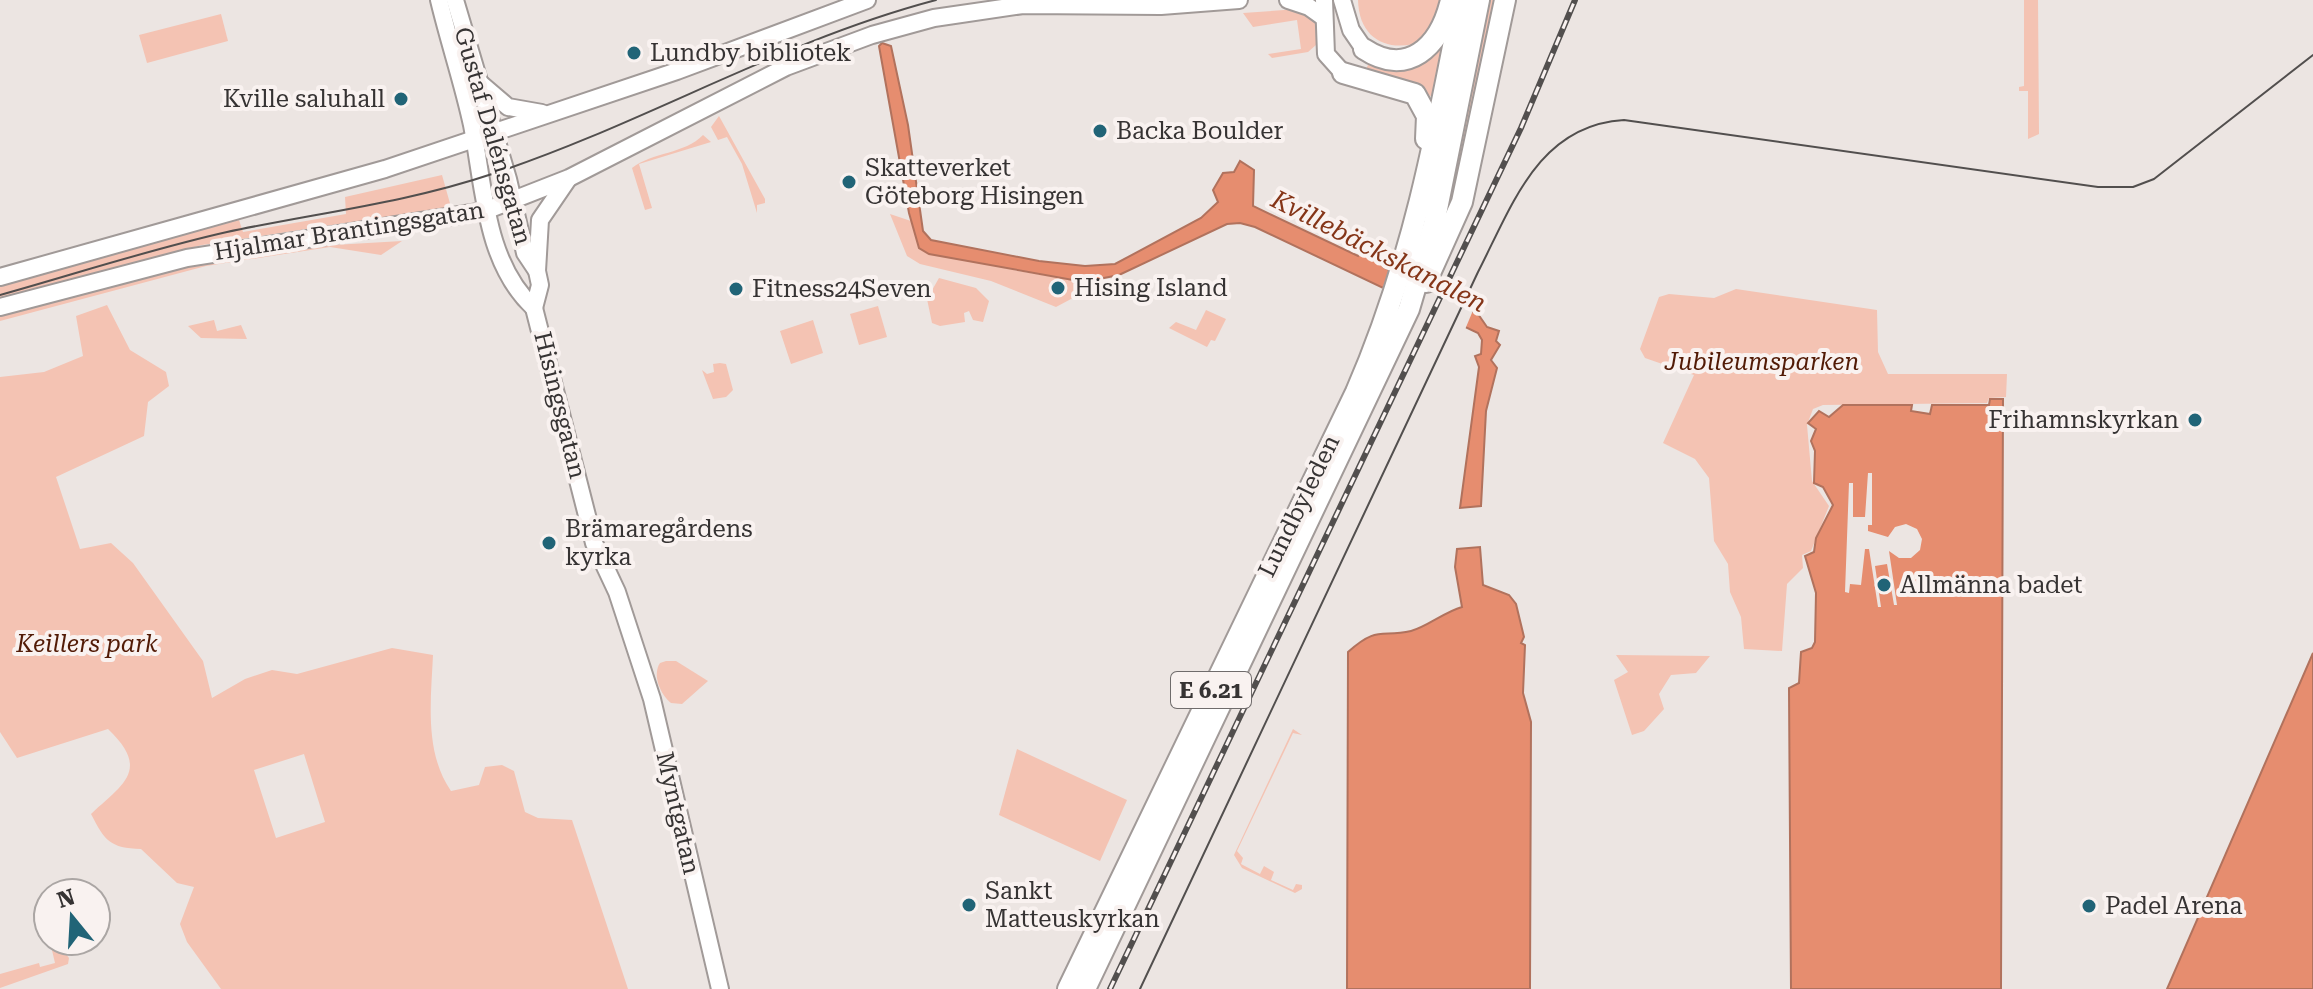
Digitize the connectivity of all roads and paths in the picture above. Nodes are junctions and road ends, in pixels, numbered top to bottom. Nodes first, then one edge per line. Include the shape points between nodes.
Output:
1 (439, 0) edge
2 (455, 0) edge
3 (867, 0) edge
4 (1239, 0) edge
5 (1288, 0) edge
6 (1342, 0) edge
7 (1352, 0) edge
8 (1451, 0) edge
9 (1462, 0) edge
10 (1479, 0) edge
11 (1505, 0) edge
12 (1324, 9) edge
13 (1349, 25) junction
14 (1364, 49) joint
15 (1343, 73) joint
16 (479, 82) junction
17 (550, 113) junction
18 (494, 132) junction
19 (474, 137) junction
20 (569, 178) junction
21 (513, 201) junction
22 (485, 211) junction
23 (1413, 237) junction
24 (537, 271) junction
25 (1416, 275) junction
26 (0, 277) edge
27 (0, 307) edge
28 (534, 308) junction
29 (1400, 314) junction
30 (633, 638) joint
31 (720, 989) edge
32 (1068, 989) edge
33 (1085, 989) edge

1 - 19 main road, Gustaf Dalénsgatan
2 - 16 main road, Gustaf Dalénsgatan
3 - 17 main road, Hjalmar Brantingsgatan
4 - 20 main road, Hjalmar Brantingsgatan via 1161,6 1023,5 905,26 756,80
5 - 12 main road
6 - 13 main road
7 - 13 main road
8 - 14 highway via 1443,29 1419,53 1390,59
9 - 23 highway, Lundbyleden / E 6.21
10 - 25 highway, Lundbyleden / E 6.21 via 1434,224
11 - 25 highway via 1462,202
12 - 15 main road via 1326,54
13 - 14 main road
15 - 23 highway via 1412,92 1425,110 1428,129 1410,215
16 - 17 main road via 508,107
16 - 18 main road, Gustaf Dalénsgatan
17 - 18 main road, Hjalmar Brantingsgatan
18 - 19 main road, Hjalmar Brantingsgatan
18 - 21 main road, Gustaf Dalénsgatan
19 - 22 main road, Gustaf Dalénsgatan
19 - 26 main road, Hjalmar Brantingsgatan via 346,181
20 - 21 main road, Hjalmar Brantingsgatan
20 - 24 main road, Gustaf Dalénsgatan via 540,220
21 - 22 main road, Hjalmar Brantingsgatan
21 - 24 main road, Gustaf Dalénsgatan via 525,253
22 - 27 main road, Hjalmar Brantingsgatan via 187,258
22 - 28 main road, Gustaf Dalénsgatan via 519,294
23 - 25 highway, Lundbyleden / E 6.21
24 - 28 main road, Gustaf Dalénsgatan via 540,285
25 - 29 highway, Lundbyleden / E 6.21
28 - 30 main road, Hisingsgatan via 594,543
29 - 32 highway, Lundbyleden / E 6.21 via 1356,392
29 - 33 highway, Lundbyleden / E 6.21 via 1375,386
30 - 31 main road, Myntgatan

